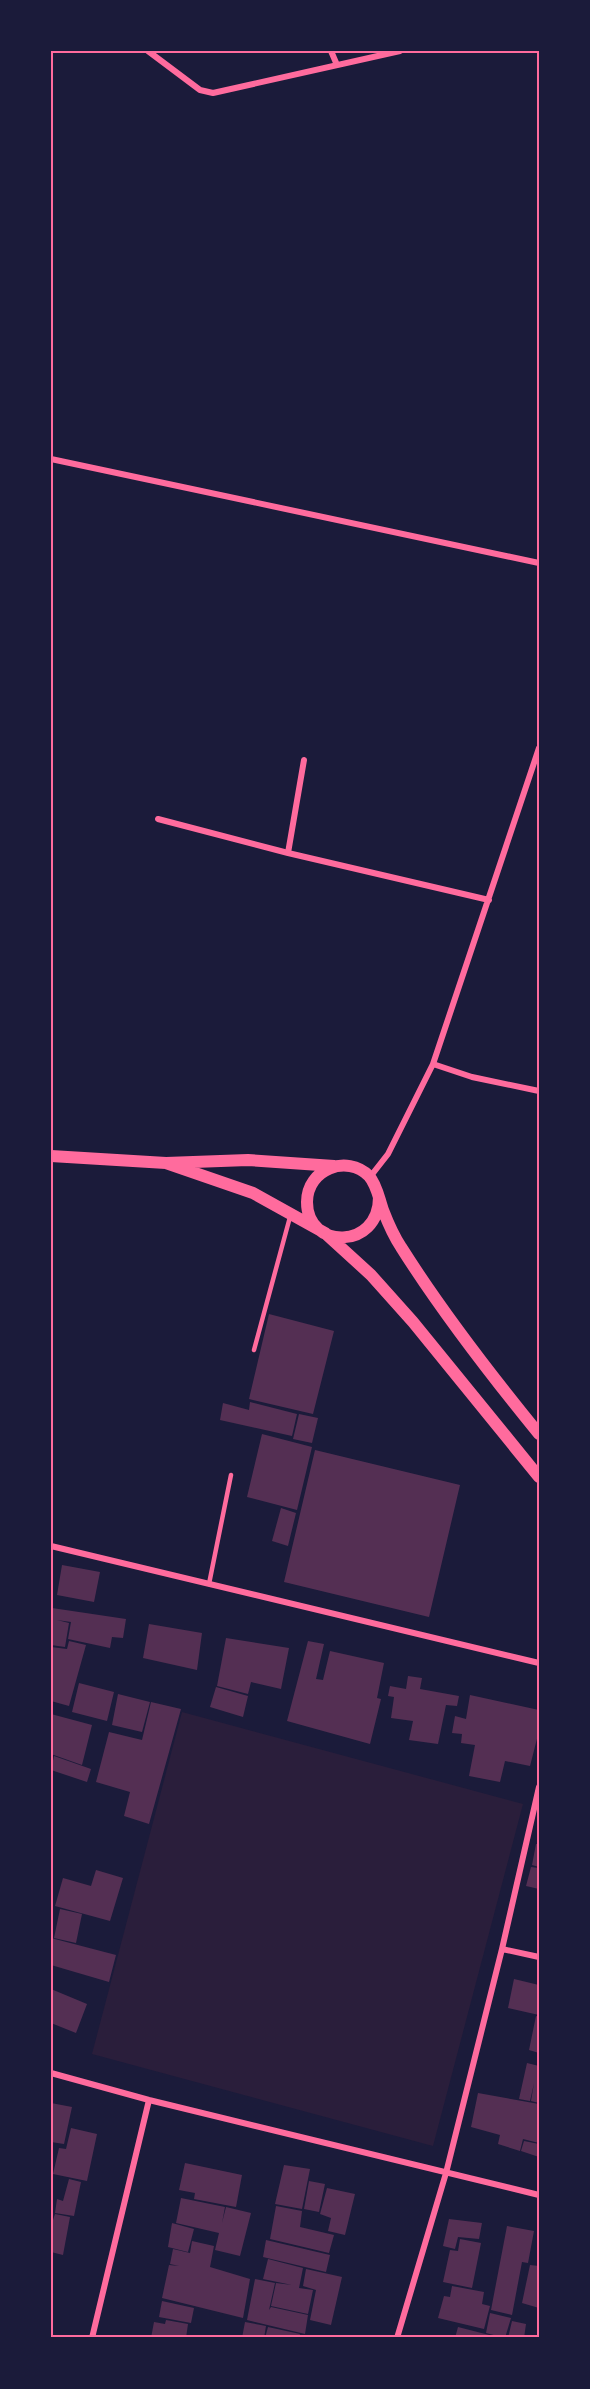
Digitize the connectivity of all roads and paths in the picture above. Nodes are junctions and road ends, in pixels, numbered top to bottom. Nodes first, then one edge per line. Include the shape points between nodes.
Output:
1 (148, 51) edge
2 (331, 51) edge
3 (400, 51) edge
4 (337, 65) junction
5 (51, 459) edge
6 (539, 563) edge
7 (539, 748) edge
8 (304, 760) dead end
9 (158, 819) dead end
10 (288, 853) junction
11 (489, 900) junction
12 (433, 1064) junction
13 (539, 1091) edge
14 (51, 1156) edge
15 (166, 1163) junction
16 (336, 1166) junction
17 (370, 1177) junction
18 (379, 1197) junction
19 (292, 1213) junction
20 (325, 1233) junction
21 (254, 1350) dead end
22 (539, 1434) edge
23 (231, 1475) dead end
24 (539, 1477) edge
25 (51, 1546) edge
26 (209, 1584) junction
27 (539, 1663) edge
28 (539, 1787) edge
29 (502, 1949) junction
30 (539, 1957) edge
31 (51, 2073) edge
32 (149, 2100) junction
33 (446, 2173) junction
34 (539, 2195) edge
35 (92, 2338) edge
36 (397, 2338) edge

1 - 4 street via 200,90 213,93
2 - 4 street
3 - 4 street
5 - 6 street
7 - 11 street
8 - 10 street
9 - 10 street
10 - 11 street
11 - 12 street
12 - 13 street
12 - 17 street via 388,1154
14 - 15 main road
15 - 16 main road via 249,1160
15 - 19 main road via 253,1193
16 - 17 main road via 348,1165
16 - 20 main road via 315,1178 308,1196 309,1214
17 - 18 main road
18 - 20 main road via 379,1209 368,1228 347,1238
18 - 22 main road via 400,1246 441,1307
19 - 20 main road
19 - 21 lane
20 - 24 main road via 371,1275 413,1322
23 - 26 lane
25 - 26 street
26 - 27 street
28 - 29 street
29 - 30 street
29 - 33 street
31 - 32 street
32 - 33 street
32 - 35 street
33 - 34 street
33 - 36 street

